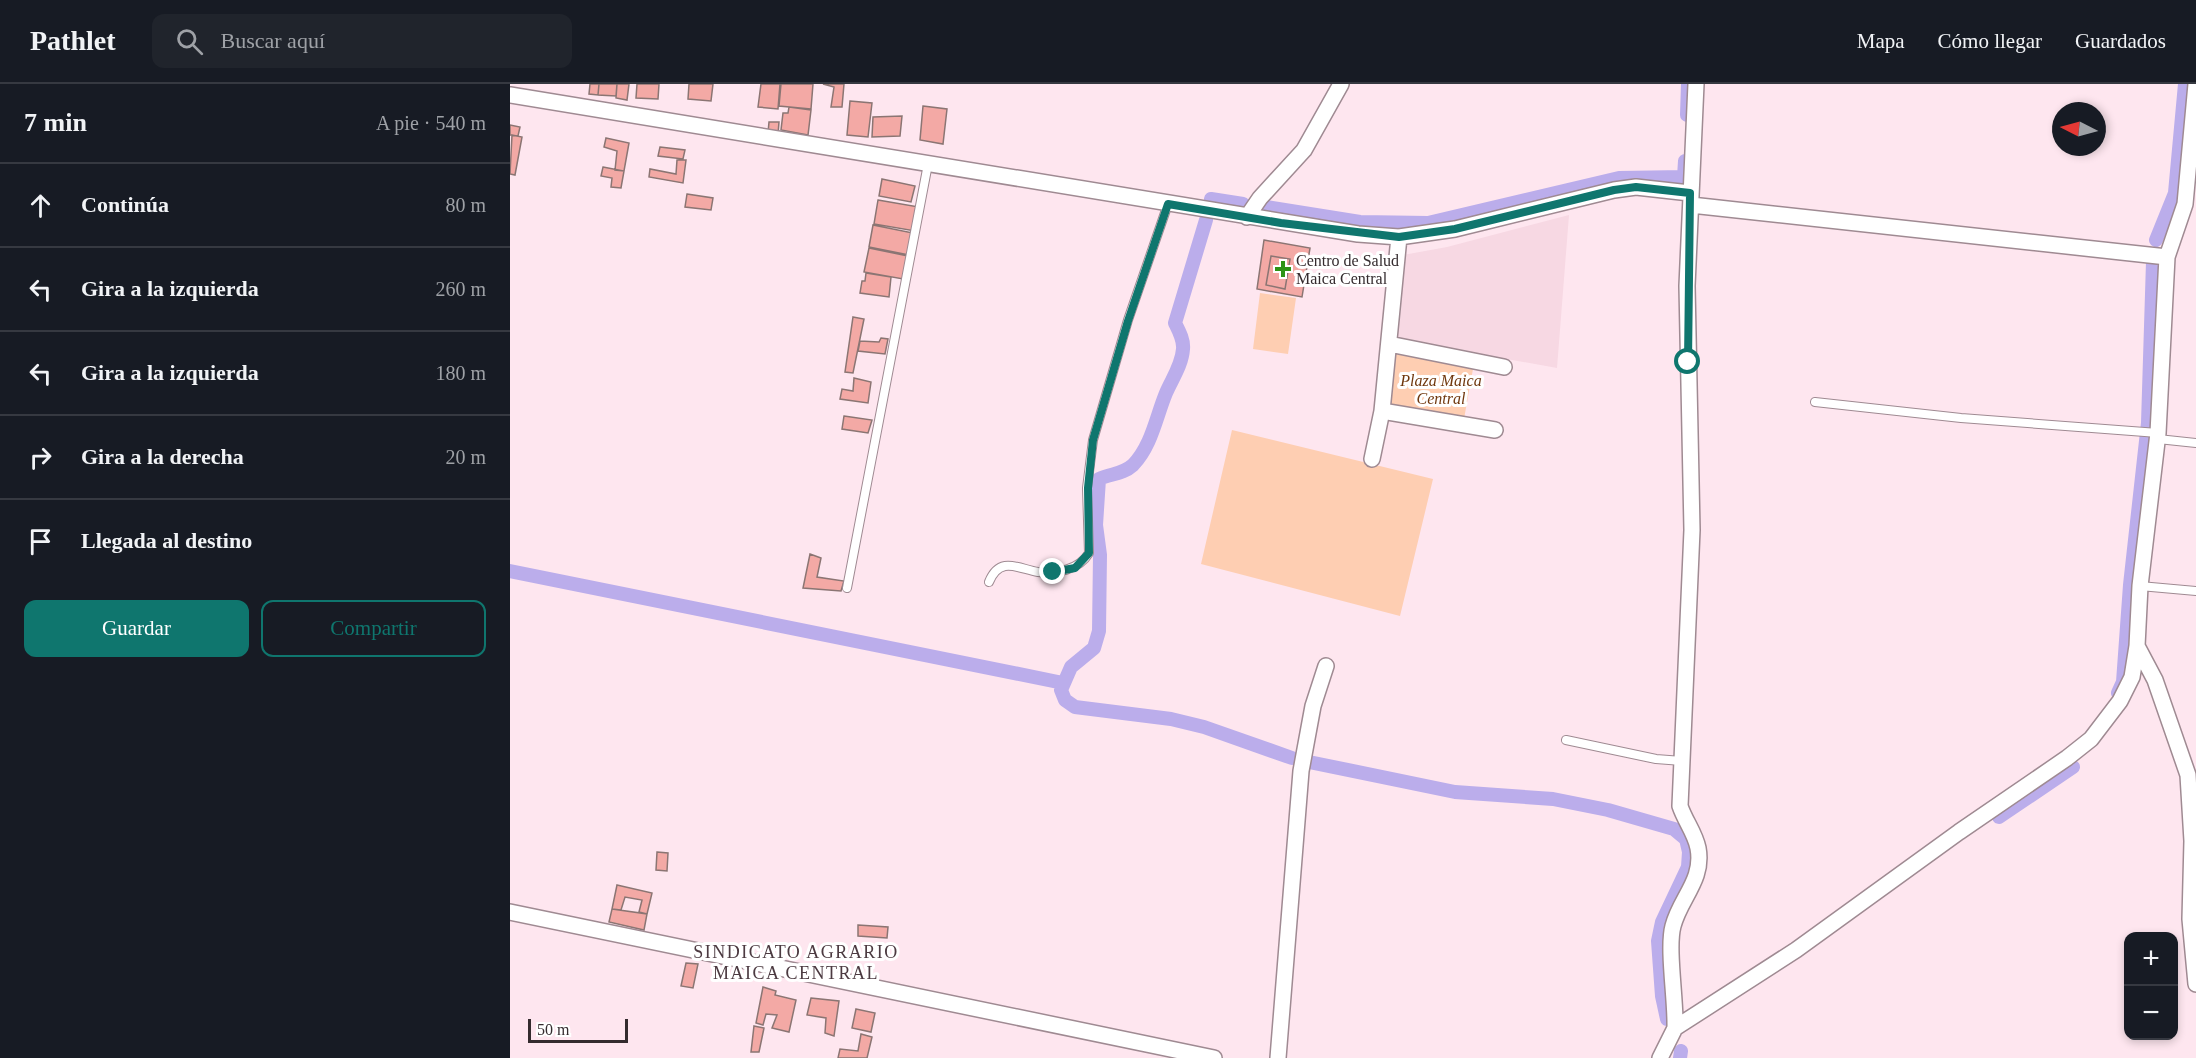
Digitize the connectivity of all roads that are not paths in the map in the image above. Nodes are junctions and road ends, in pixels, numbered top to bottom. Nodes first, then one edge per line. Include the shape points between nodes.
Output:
1 (1341, 84) edge
2 (1696, 84) edge
3 (2196, 84) edge
4 (510, 95) edge
5 (928, 164) junction
6 (1690, 199) junction
7 (1168, 204) junction
8 (1246, 217) junction
9 (1399, 237) junction
10 (2167, 257) junction
11 (1389, 344) junction
12 (1504, 367) dead end
13 (1815, 402) dead end
14 (1382, 411) junction
15 (1495, 430) dead end
16 (2158, 436) junction
17 (2196, 443) edge
18 (1372, 459) dead end
19 (989, 582) dead end
20 (2140, 586) junction
21 (847, 588) dead end
22 (2196, 591) edge
23 (2137, 646) junction
24 (1326, 666) dead end
25 (1566, 740) dead end
26 (1682, 761) junction
27 (510, 912) edge
28 (2196, 984) edge
29 (1675, 1028) junction
30 (1214, 1058) edge
31 (1278, 1058) edge
32 (1660, 1058) edge

1 - 8 street via 1304,150
2 - 6 street
3 - 10 street via 2185,204
4 - 5 street
5 - 7 street
5 - 21 lane
6 - 9 street via 1636,187 1455,229
6 - 10 street
6 - 26 street via 1687,286 1692,530
7 - 8 street
7 - 19 lane via 1093,440 1088,488 1089,553 1075,568 1053,572 1037,572 1020,565 999,568
8 - 9 street
9 - 11 street
10 - 16 street
11 - 12 street
11 - 14 street
13 - 16 lane
14 - 15 street
14 - 18 street
16 - 17 lane
16 - 20 street
20 - 22 lane
20 - 23 street
23 - 28 street via 2155,680 2188,775 2192,841 2190,919
23 - 29 street via 2132,677 2120,701 2099,730 2067,758 1796,950
24 - 31 street via 1302,762
25 - 26 lane
26 - 29 street via 1680,806 1694,834 1700,865 1672,927
27 - 30 street
29 - 32 street

